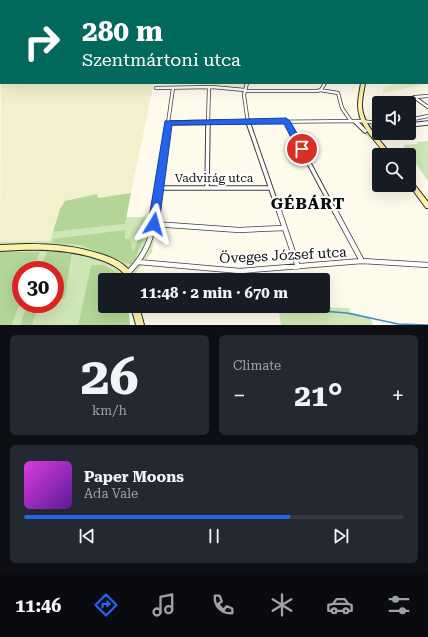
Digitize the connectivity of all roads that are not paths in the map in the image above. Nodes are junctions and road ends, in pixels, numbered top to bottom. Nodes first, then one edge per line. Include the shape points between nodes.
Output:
1 (247, 84) edge
2 (324, 84) edge
3 (363, 84) edge
4 (209, 87) junction
5 (156, 88) dead end
6 (173, 88) junction
7 (245, 90) junction
8 (320, 90) junction
9 (428, 96) edge
10 (428, 107) edge
11 (428, 116) edge
12 (416, 119) edge
13 (286, 121) junction
14 (353, 121) junction
15 (365, 121) junction
16 (208, 122) junction
17 (248, 122) junction
18 (372, 122) edge
19 (168, 123) junction
20 (428, 123) edge
21 (416, 124) edge
22 (365, 131) dead end
23 (384, 148) edge
24 (158, 188) junction
25 (207, 188) junction
26 (270, 188) junction
27 (416, 190) edge
28 (428, 206) edge
29 (154, 224) junction
30 (284, 228) junction
31 (0, 248) edge
32 (362, 261) junction
33 (138, 262) junction
34 (428, 265) edge
35 (298, 267) junction
36 (128, 273) joint
37 (137, 313) edge
38 (140, 325) edge

1 - 7 street
2 - 8 street
3 - 15 main road via 360,106
4 - 6 street
4 - 7 street
4 - 16 street
5 - 6 street
6 - 19 street
7 - 8 street
7 - 17 street
8 - 14 street via 338,93 342,108
9 - 10 street via 413,98
11 - 12 street
13 - 14 street
13 - 17 street
13 - 32 street
14 - 15 street
14 - 22 street
15 - 18 street
15 - 23 main road
16 - 17 street
16 - 19 street
16 - 25 street
17 - 26 street
19 - 24 street
20 - 21 street
24 - 25 street, Vadvirág utca
24 - 29 street
25 - 26 street, Vadvirág utca
26 - 30 street
27 - 28 main road
29 - 30 street via 239,230
29 - 33 street via 147,248
30 - 35 street
31 - 36 main road via 69,247 95,254 119,265
32 - 34 street, Öveges József utca
32 - 35 street, Öveges József utca
33 - 35 street, Öveges József utca via 230,270
33 - 36 street
37 - 38 main road

